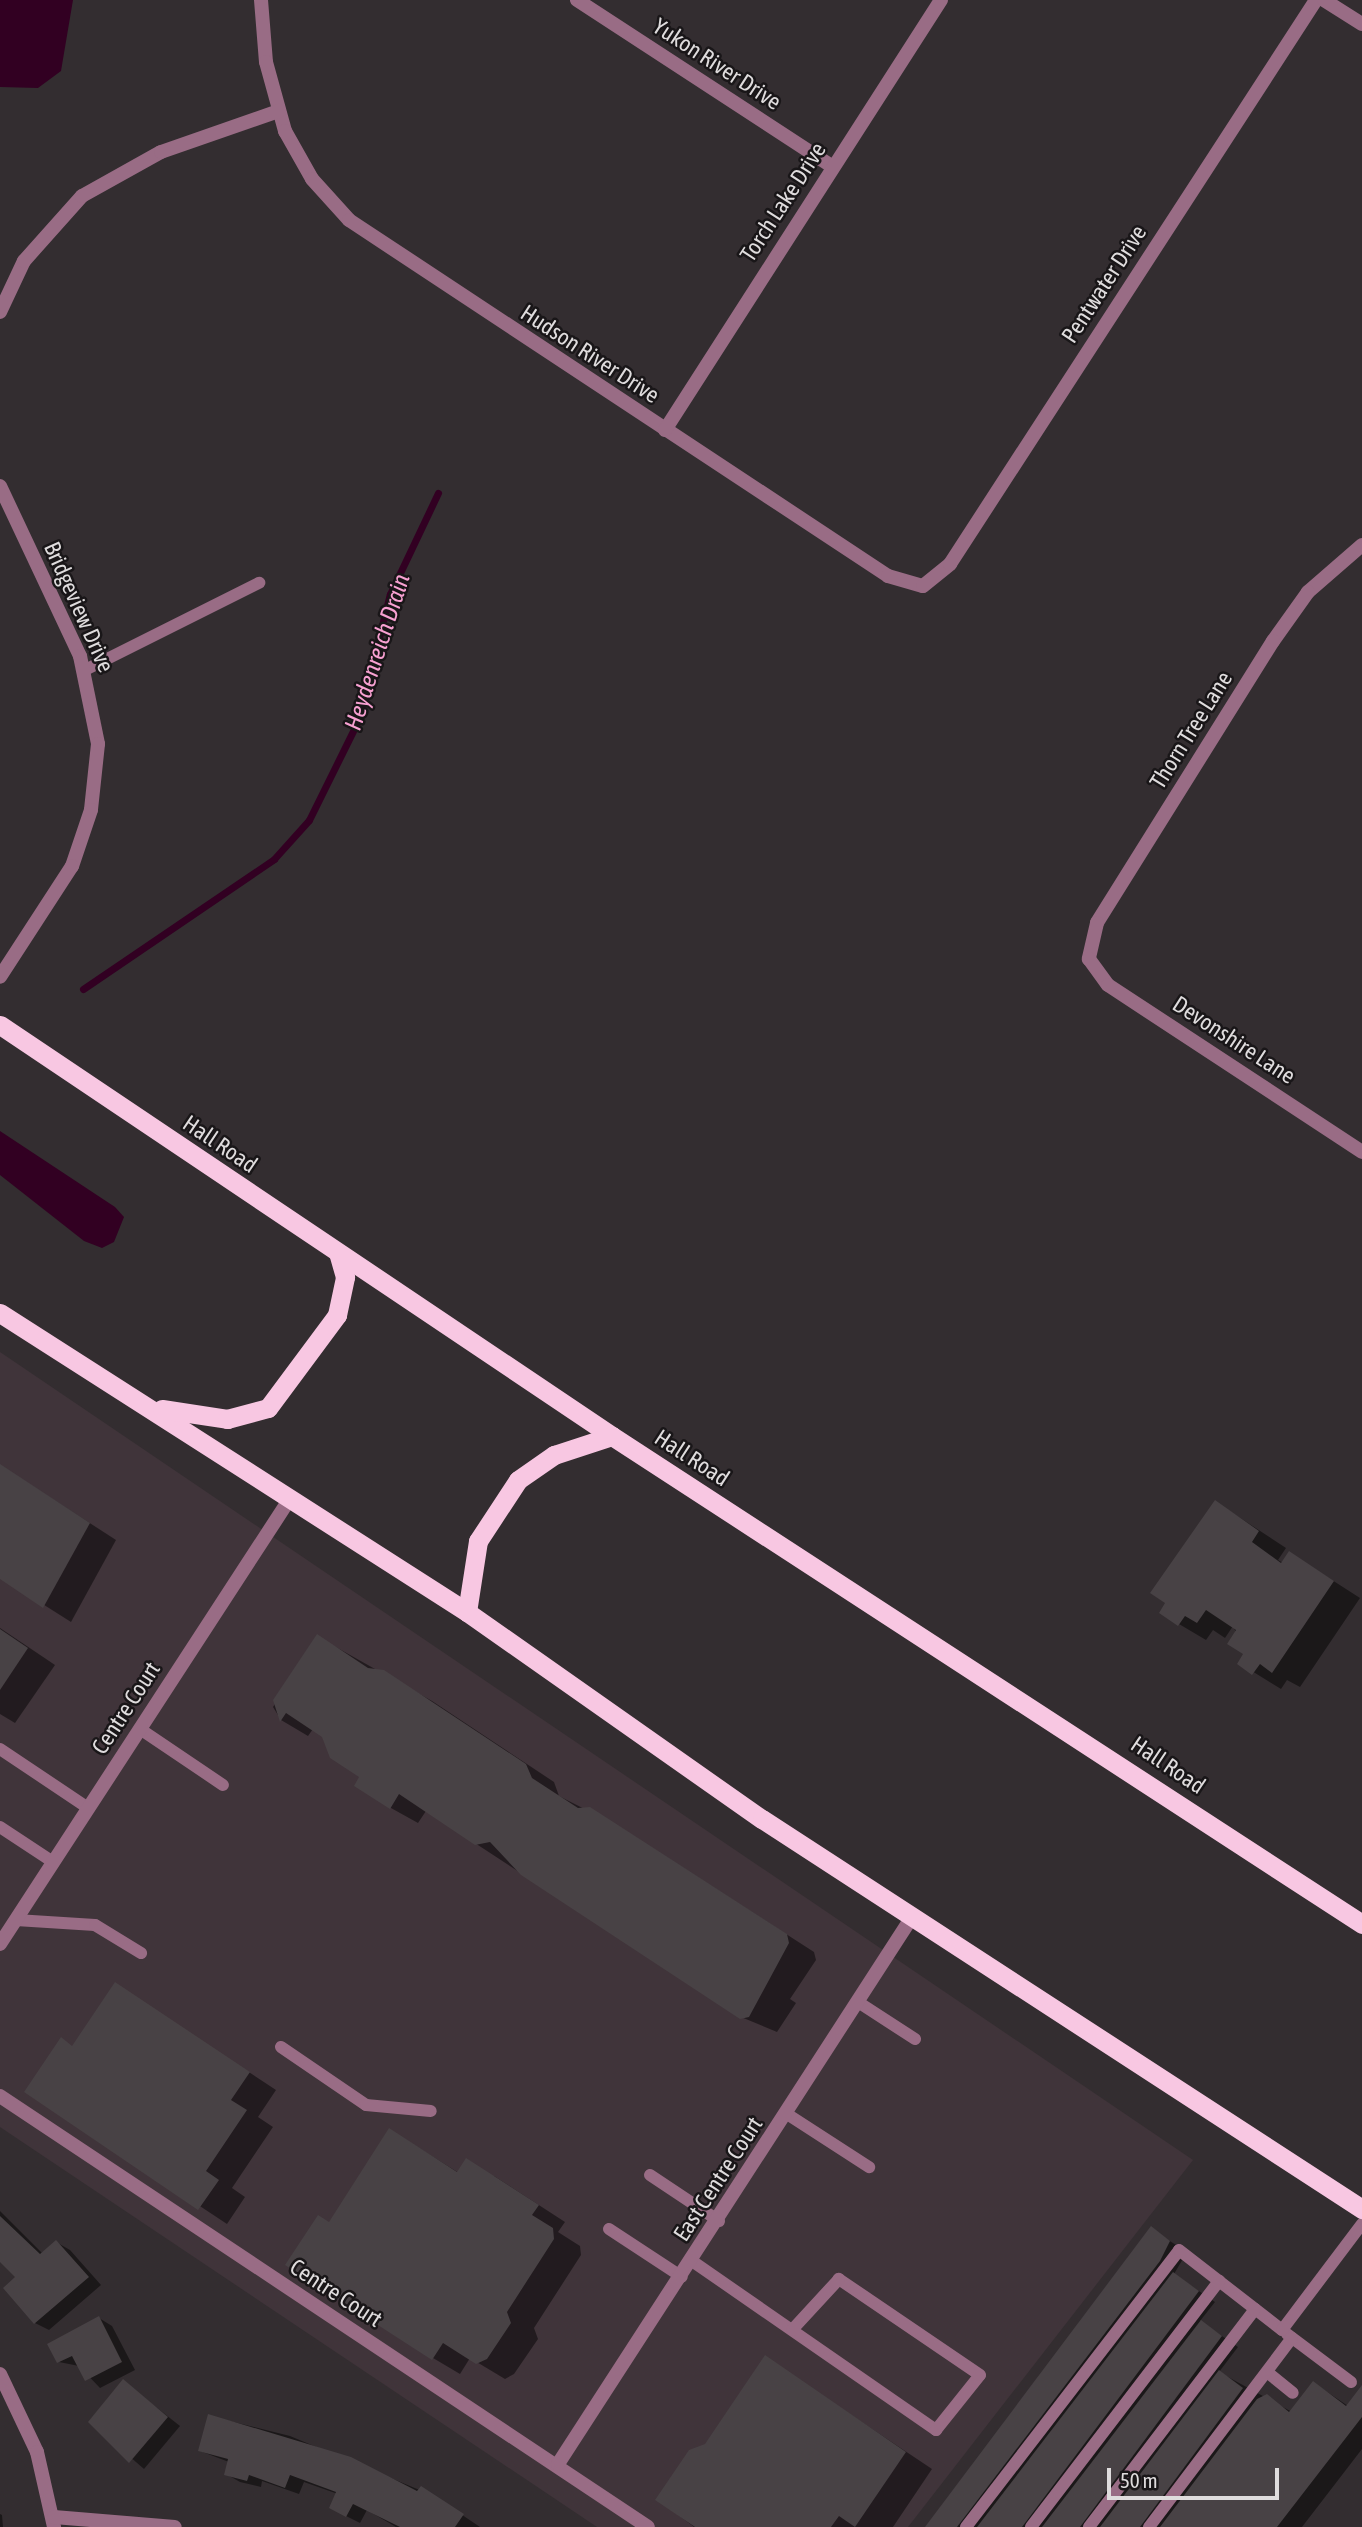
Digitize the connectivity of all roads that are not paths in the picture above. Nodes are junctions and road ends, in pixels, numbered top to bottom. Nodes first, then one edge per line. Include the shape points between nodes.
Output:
1 (261, 0) edge
2 (577, 0) edge
3 (941, 0) edge
4 (1317, 0) edge
5 (1324, 0) edge
6 (1362, 24) edge
7 (279, 111) junction
8 (832, 166) junction
9 (0, 312) edge
10 (665, 430) junction
11 (0, 486) edge
12 (1362, 545) edge
13 (259, 583) dead end
14 (923, 586) joint
15 (85, 670) junction
16 (1089, 959) joint
17 (0, 977) edge
18 (0, 1025) edge
19 (1362, 1152) edge
20 (338, 1253) junction
21 (0, 1313) edge
22 (155, 1408) junction
23 (612, 1436) junction
24 (291, 1497) junction
25 (467, 1612) junction
26 (140, 1729) junction
27 (0, 1749) edge
28 (223, 1784) dead end
29 (88, 1808) junction
30 (0, 1827) edge
31 (53, 1862) junction
32 (912, 1917) junction
33 (16, 1920) junction
34 (1362, 1924) edge
35 (0, 1944) edge
36 (141, 1953) dead end
37 (858, 2002) junction
38 (915, 2039) dead end
39 (281, 2047) dead end
40 (0, 2096) edge
41 (431, 2111) dead end
42 (787, 2114) junction
43 (869, 2167) dead end
44 (650, 2175) dead end
45 (1362, 2209) edge
46 (719, 2221) junction
47 (1362, 2224) edge
48 (609, 2229) dead end
49 (692, 2261) junction
50 (682, 2277) junction
51 (1219, 2281) junction
52 (1255, 2309) junction
53 (792, 2330) junction
54 (1287, 2334) junction
55 (1266, 2372) junction
56 (0, 2374) edge
57 (1351, 2382) dead end
58 (1293, 2393) dead end
59 (558, 2464) junction
60 (54, 2522) edge
61 (175, 2527) edge
62 (648, 2527) edge
63 (966, 2527) edge
64 (1031, 2527) edge
65 (1089, 2527) edge
66 (1149, 2527) edge

1 - 7 street, Hudson River Drive
2 - 8 street, Yukon River Drive
3 - 8 street, Torch Lake Drive
4 - 14 street, Pentwater Drive via 950,564
5 - 6 street
7 - 9 street via 144,160 82,196 24,261
7 - 10 street, Hudson River Drive via 312,179 370,238
8 - 10 street, Torch Lake Drive
10 - 14 street, Hudson River Drive via 888,576
11 - 15 street, Bridgeview Drive
12 - 16 street, Thorn Tree Lane via 1308,592 1273,641 1097,923
13 - 15 lane
15 - 17 street, Bridgeview Drive via 98,744 92,810 72,866
16 - 19 street, Devonshire Lane via 1108,985
18 - 20 highway, Hall Road
20 - 22 highway via 345,1277 337,1315 268,1408 227,1419
20 - 23 highway, Hall Road
21 - 22 highway
22 - 24 highway
23 - 25 highway via 554,1455 518,1480 470,1562
23 - 34 highway, Hall Road
24 - 25 highway
24 - 26 street, Centre Court
25 - 32 highway
26 - 28 lane
26 - 29 street, Centre Court
27 - 29 lane
29 - 31 street, Centre Court
30 - 31 lane
31 - 33 street, Centre Court
32 - 37 street, East Centre Court
32 - 45 highway
33 - 35 street, Centre Court
33 - 36 lane via 95,1925
37 - 38 lane
37 - 42 street, East Centre Court
39 - 41 lane via 366,2105
40 - 59 street, Centre Court
42 - 43 lane
42 - 46 street, East Centre Court
44 - 46 lane
46 - 49 street, East Centre Court
47 - 54 lane
48 - 50 lane
49 - 50 street, East Centre Court
49 - 53 lane
50 - 59 street, East Centre Court
51 - 52 lane
51 - 63 lane via 1179,2250
51 - 64 lane
52 - 54 lane
52 - 65 lane
53 - 53 lane via 936,2430 980,2375 839,2279
54 - 55 lane
54 - 57 lane
55 - 58 lane
55 - 66 lane
56 - 60 street via 37,2452
59 - 62 street, Centre Court
60 - 61 street

